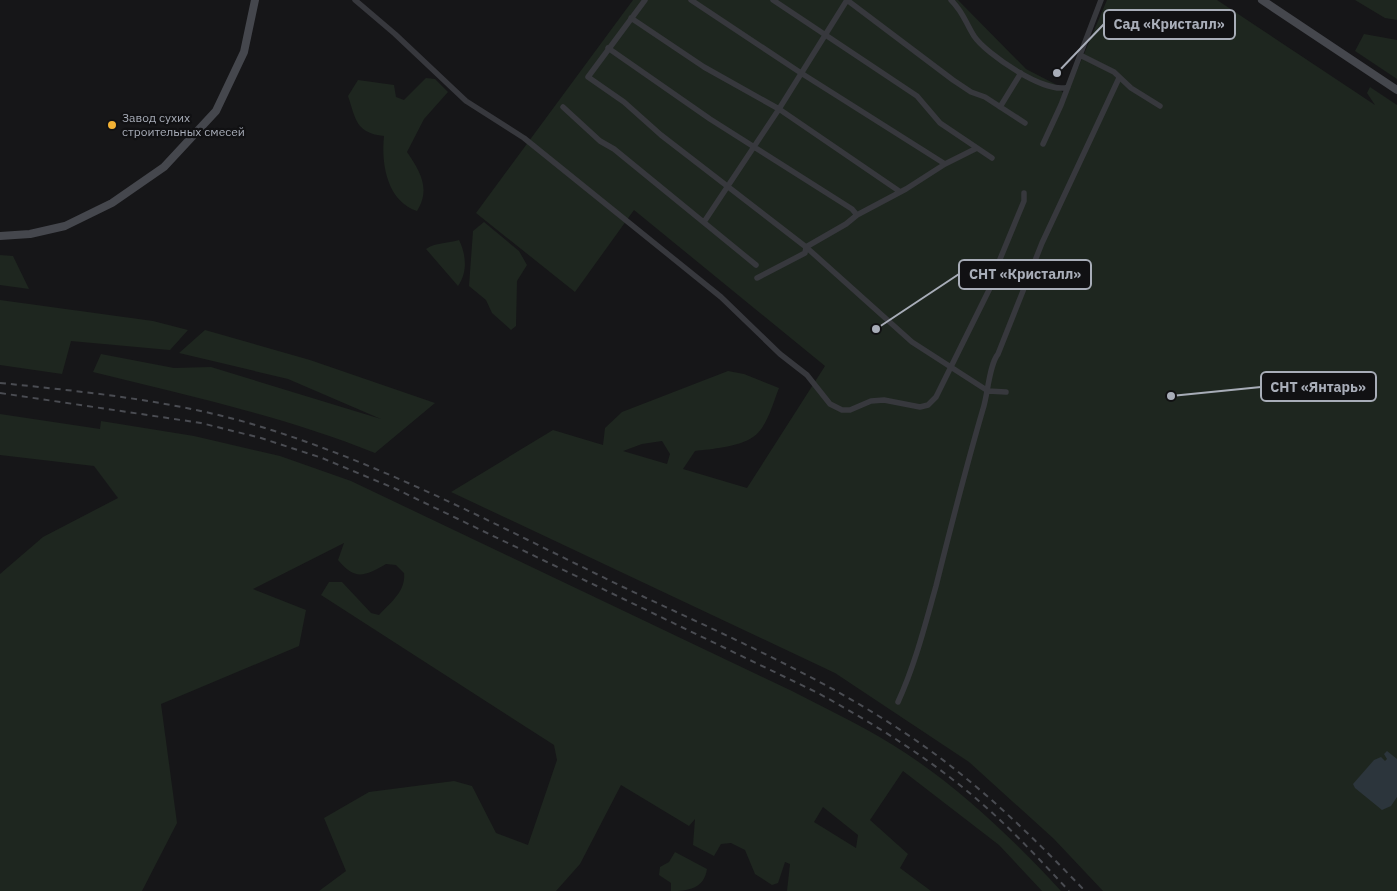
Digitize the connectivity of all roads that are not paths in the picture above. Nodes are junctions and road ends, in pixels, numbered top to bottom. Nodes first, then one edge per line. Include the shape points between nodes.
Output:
1 (255, 0) edge
2 (355, 0) edge
3 (645, 0) edge
4 (691, 0) edge
5 (773, 0) edge
6 (847, 0) edge
7 (951, 0) edge
8 (1101, 0) edge
9 (1262, 0) edge
10 (631, 18) junction
11 (825, 36) junction
12 (608, 48) junction
13 (1080, 55) junction
14 (1021, 73) junction
15 (801, 74) junction
16 (1119, 78) junction
17 (1068, 86) junction
18 (1397, 90) edge
19 (1160, 106) dead end
20 (563, 107) dead end
21 (1000, 107) junction
22 (779, 109) junction
23 (1025, 124) dead end
24 (1043, 144) dead end
25 (754, 147) junction
26 (977, 148) junction
27 (992, 158) dead end
28 (945, 164) junction
29 (728, 188) junction
30 (899, 190) junction
31 (1024, 193) dead end
32 (856, 215) junction
33 (704, 222) junction
34 (0, 236) edge
35 (806, 247) junction
36 (756, 265) dead end
37 (758, 278) dead end
38 (950, 368) junction
39 (988, 391) junction
40 (1006, 392) dead end
41 (898, 702) dead end

1 - 34 main road via 244,52 216,111 164,167 112,203 64,226 30,234
2 - 38 street via 466,100 524,138 722,297 780,354 807,375 830,404 842,410 884,400 920,407 928,405 936,397
3 - 10 street
4 - 15 street
5 - 11 street
6 - 11 street
6 - 21 street via 953,80
7 - 14 street via 962,11 974,36 987,52
8 - 13 street
9 - 18 main road
10 - 12 street
10 - 22 street via 704,67
11 - 15 street
11 - 26 street via 917,96 940,123
12 - 25 street
12 - 29 street via 588,77 624,102
13 - 16 street via 1114,72
13 - 17 street
14 - 17 street via 1055,88
14 - 21 street
15 - 22 street
15 - 28 street
16 - 19 street
16 - 39 street via 1029,275 994,359
17 - 24 street
20 - 33 street via 600,142 614,149
21 - 23 street
22 - 25 street
22 - 30 street
25 - 29 street
25 - 32 street
26 - 27 street
26 - 28 street
28 - 30 street
29 - 33 street
29 - 35 street
30 - 32 street
31 - 38 street via 1024,201 990,288
32 - 35 street
33 - 36 street
35 - 37 street via 805,253
35 - 38 street via 912,342
38 - 39 street
39 - 40 street
39 - 41 street via 920,642

